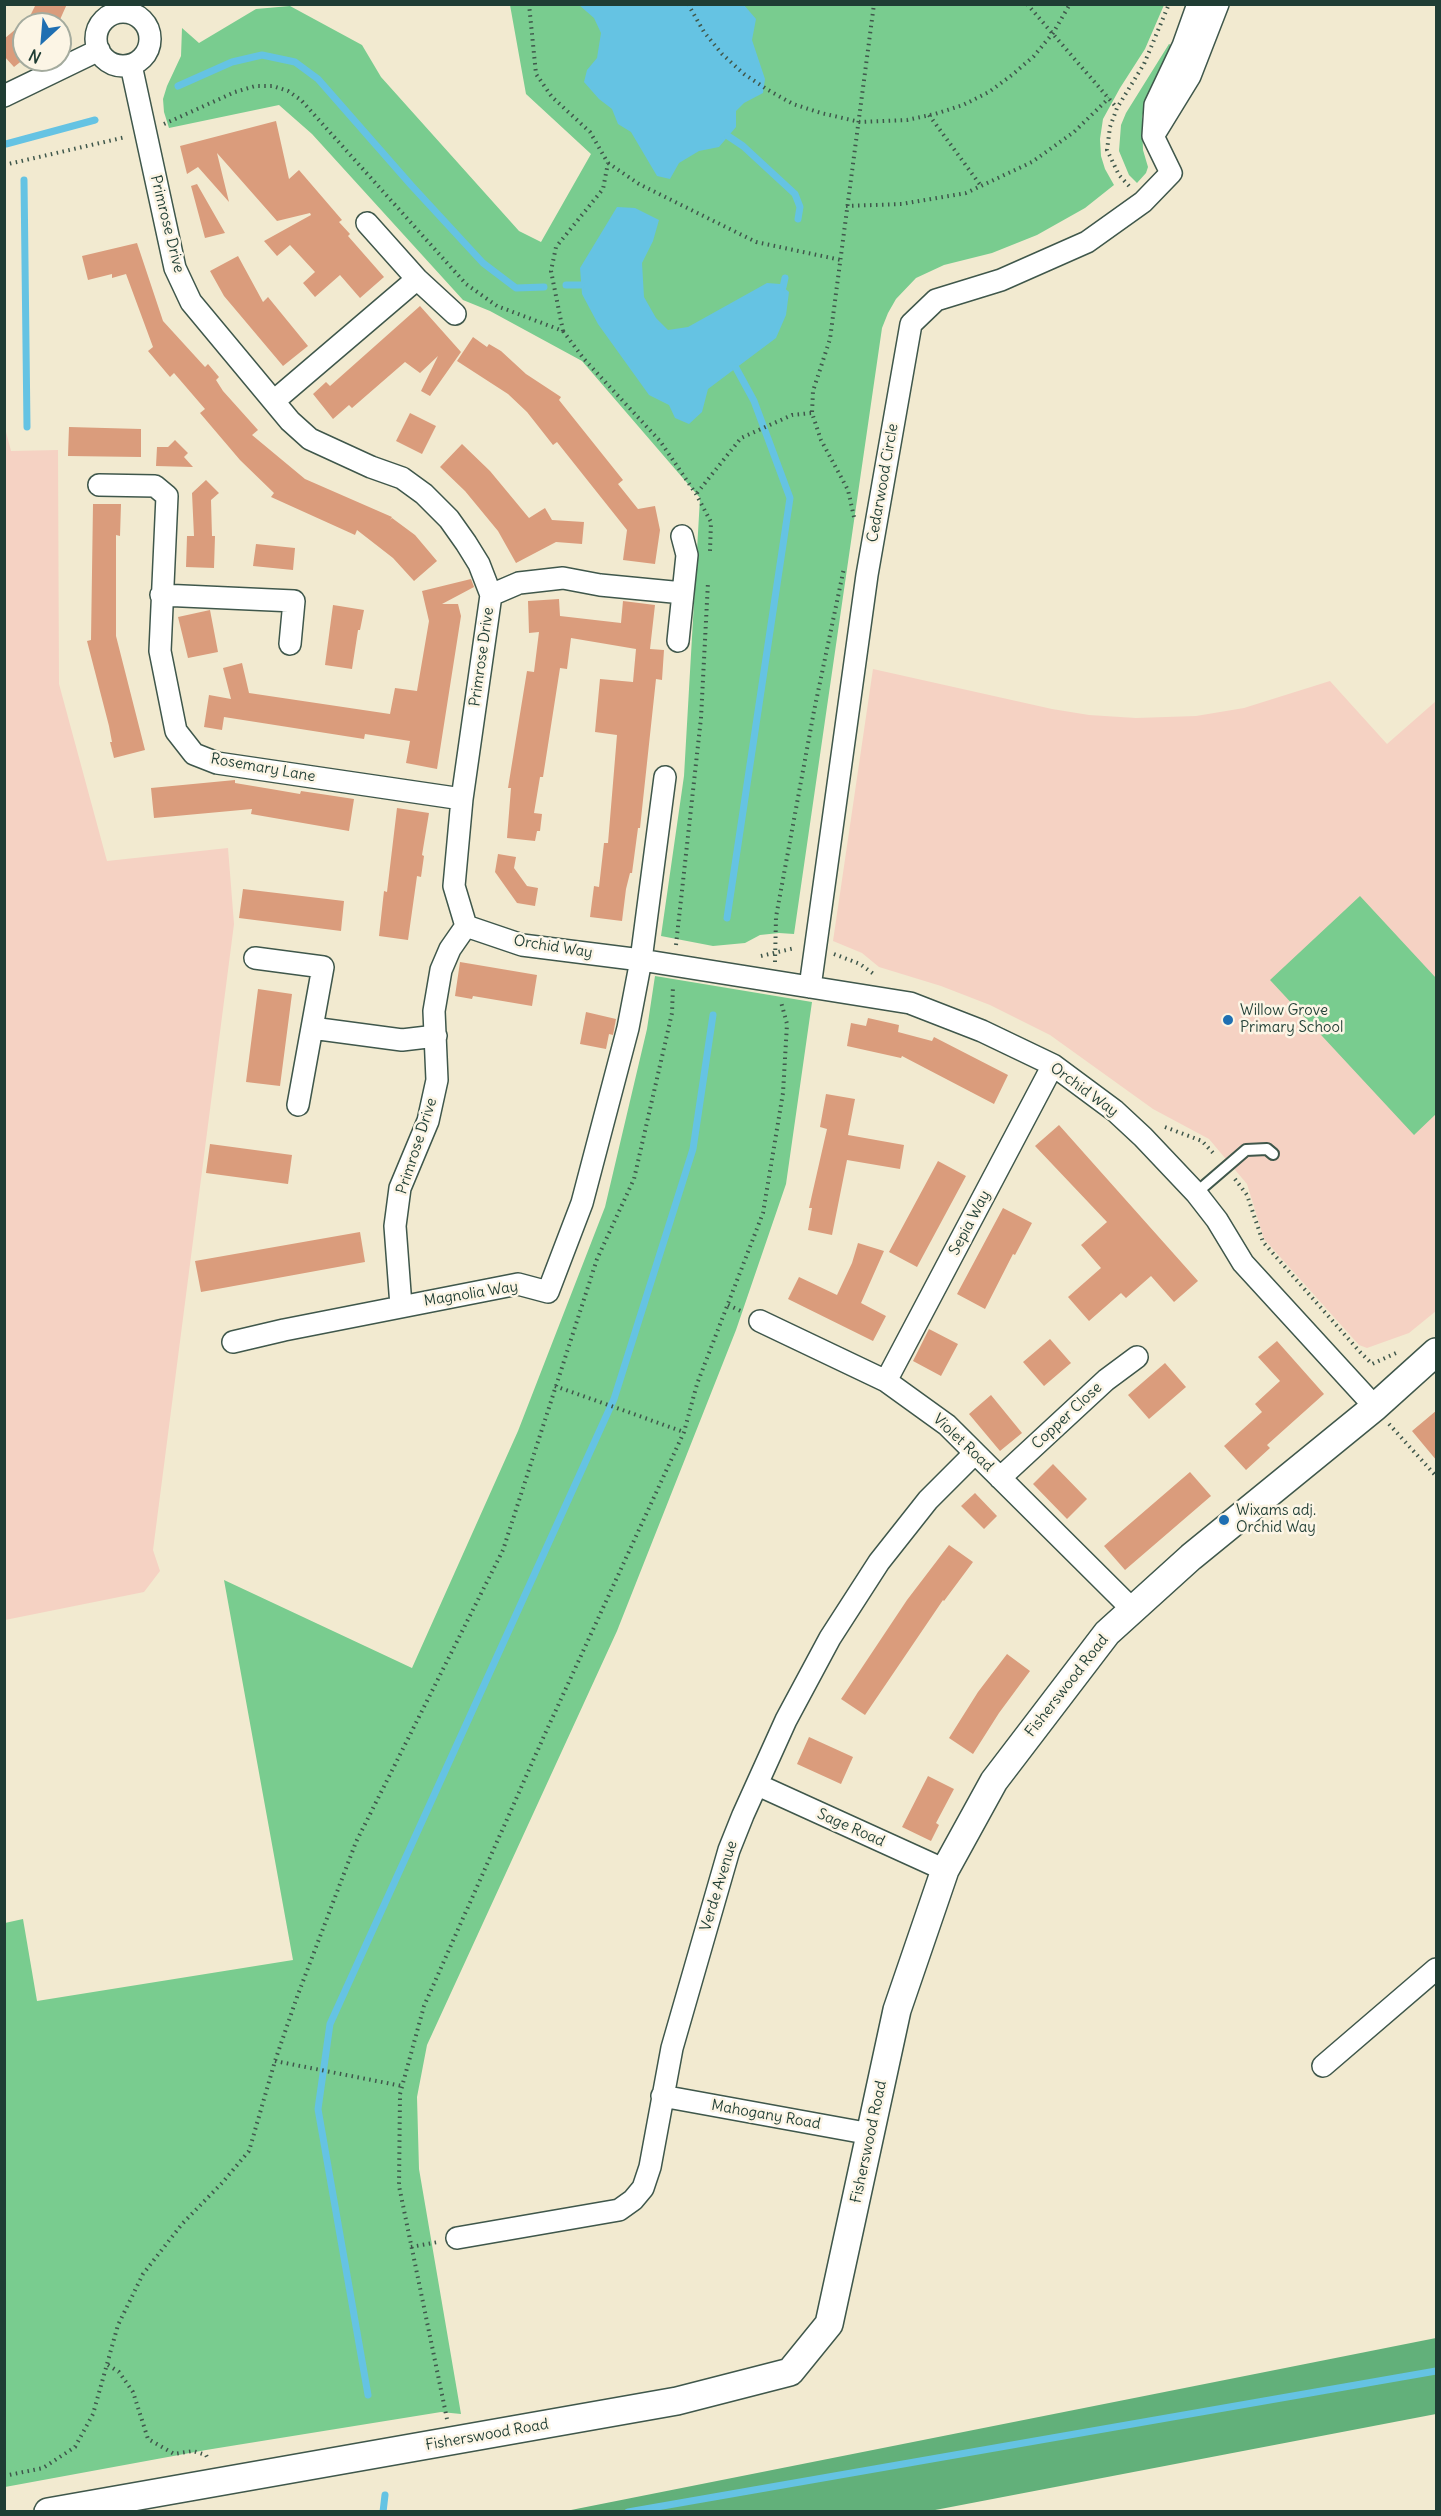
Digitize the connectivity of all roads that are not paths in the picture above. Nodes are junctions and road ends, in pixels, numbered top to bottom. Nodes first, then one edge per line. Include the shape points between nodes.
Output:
1 (1198, 4) edge
2 (1218, 4) edge
3 (99, 50) junction
4 (131, 65) junction
5 (4, 96) edge
6 (1153, 136) junction
7 (367, 223) dead end
8 (417, 279) junction
9 (455, 314) dead end
10 (274, 401) junction
11 (99, 485) dead end
12 (682, 536) dead end
13 (683, 593) junction
14 (161, 595) junction
15 (491, 595) junction
16 (678, 641) dead end
17 (290, 644) dead end
18 (665, 777) dead end
19 (462, 799) junction
20 (466, 926) junction
21 (255, 958) dead end
22 (640, 960) junction
23 (810, 987) junction
24 (312, 1028) junction
25 (436, 1036) junction
26 (1053, 1065) junction
27 (298, 1105) dead end
28 (1273, 1154) dead end
29 (1196, 1193) junction
30 (401, 1306) junction
31 (760, 1321) dead end
32 (233, 1342) dead end
33 (1437, 1352) edge
34 (1137, 1357) dead end
35 (886, 1381) junction
36 (1375, 1407) junction
37 (975, 1453) junction
38 (1000, 1478) junction
39 (1133, 1610) junction
40 (758, 1785) junction
41 (945, 1870) junction
42 (1437, 1969) edge
43 (1323, 2066) dead end
44 (662, 2096) junction
45 (871, 2134) junction
46 (457, 2238) dead end
47 (48, 2511) edge

1 - 6 street, Cedarwood Circle via 1155,105
2 - 6 street via 1190,76
3 - 4 street via 112,63
3 - 4 street via 96,39 106,18 129,12 140,17 150,38 148,50
3 - 5 street
4 - 10 street, Primrose Drive via 175,268 191,302
6 - 23 street, Cedarwood Circle via 1170,173 1143,202 1087,242 1001,280 936,300 911,324
7 - 8 street
8 - 9 street
8 - 10 street
10 - 15 street, Primrose Drive via 310,439 402,478 424,494 466,543
11 - 14 street, Rosemary Lane via 155,486 167,496
12 - 13 street via 687,555
13 - 15 street via 562,578 519,583
13 - 16 street
14 - 17 street via 294,600
14 - 19 street, Rosemary Lane via 160,651 176,731 194,754 217,763
15 - 19 street, Primrose Drive
18 - 22 street
19 - 20 street, Primrose Drive via 454,886
20 - 22 street, Orchid Way via 522,945
20 - 25 street, Primrose Drive via 441,970 434,1011
21 - 24 street via 323,968
22 - 23 street, Orchid Way
22 - 30 street, Magnolia Way via 601,1137 582,1203 548,1292 518,1284
23 - 26 street, Orchid Way via 910,1003
24 - 25 street via 402,1040
24 - 27 street
25 - 30 street, Primrose Drive via 437,1080 428,1120 400,1188 394,1226
26 - 29 street, Orchid Way via 1115,1111
26 - 35 street, Sepia Way
28 - 29 lane via 1267,1149 1246,1150
29 - 36 street, Orchid Way via 1243,1263
30 - 32 street, Magnolia Way
31 - 35 street, Violet Road
33 - 36 street, Fisherswood Road
34 - 38 street, Copper Close via 1106,1380
35 - 37 street, Violet Road via 947,1425
36 - 39 street, Fisherswood Road via 1191,1557
37 - 38 street, Violet Road
37 - 40 street, Verde Avenue via 928,1500 879,1562 830,1638 786,1720
38 - 39 street, Violet Road
39 - 41 street, Fisherswood Road via 1107,1633 994,1781
40 - 41 street, Sage Road
40 - 44 street, Verde Avenue via 729,1850
41 - 45 street, Fisherswood Road via 897,2010
42 - 43 street
44 - 45 street, Mahogany Road
44 - 46 street, Verde Avenue via 643,2188 619,2210
45 - 47 street, Fisherswood Road via 829,2324 790,2372 676,2401

